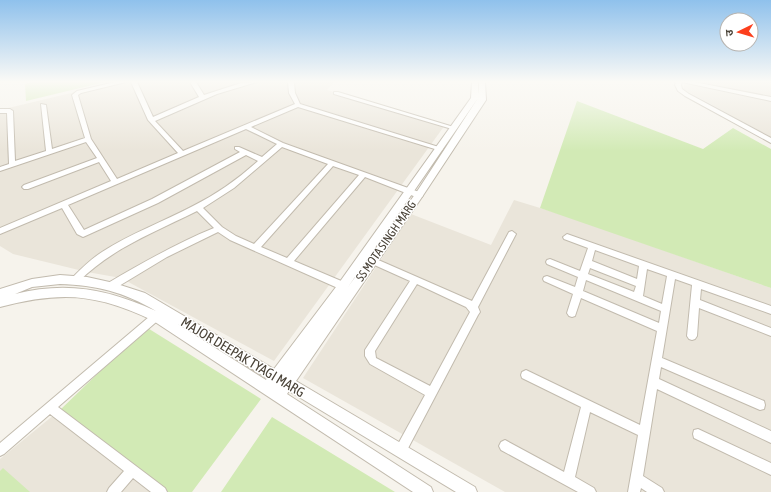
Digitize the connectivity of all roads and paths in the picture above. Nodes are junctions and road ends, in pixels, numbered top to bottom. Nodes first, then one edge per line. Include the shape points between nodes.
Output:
1 (43, 105) dead end
2 (78, 105) edge
3 (144, 105) edge
4 (187, 105) edge
5 (298, 105) joint
6 (376, 105) edge
7 (470, 105) edge
8 (478, 105) edge
9 (705, 105) edge
10 (0, 111) edge
11 (151, 120) junction
12 (246, 127) junction
13 (454, 128) junction
14 (88, 139) junction
15 (771, 141) edge
16 (281, 144) junction
17 (237, 148) dead end
18 (440, 149) junction
19 (49, 152) junction
20 (244, 153) junction
21 (182, 154) junction
22 (100, 159) junction
23 (262, 160) junction
24 (332, 163) junction
25 (12, 165) junction
26 (0, 170) edge
27 (363, 175) junction
28 (115, 182) junction
29 (26, 188) dead end
30 (414, 193) junction
31 (63, 204) junction
32 (198, 207) junction
33 (219, 229) junction
34 (0, 231) edge
35 (512, 234) dead end
36 (567, 237) dead end
37 (592, 246) junction
38 (255, 248) junction
39 (373, 261) junction
40 (288, 262) junction
41 (550, 262) dead end
42 (587, 263) junction
43 (644, 264) junction
44 (672, 274) junction
45 (583, 275) junction
46 (547, 279) dead end
47 (75, 280) junction
48 (415, 280) junction
49 (697, 283) junction
50 (641, 284) junction
51 (111, 286) junction
52 (343, 286) junction
53 (578, 292) junction
54 (0, 294) edge
55 (638, 298) junction
56 (0, 302) edge
57 (695, 302) junction
58 (473, 307) junction
59 (666, 308) junction
60 (771, 310) edge
61 (160, 313) junction
62 (572, 313) dead end
63 (662, 329) junction
64 (771, 332) edge
65 (692, 336) dead end
66 (657, 361) junction
67 (526, 375) dead end
68 (276, 377) junction
69 (653, 382) junction
70 (287, 384) junction
71 (267, 389) junction
72 (432, 392) junction
73 (278, 396) junction
74 (587, 404) junction
75 (760, 405) dead end
76 (50, 407) junction
77 (644, 432) junction
78 (698, 434) dead end
79 (771, 437) edge
80 (505, 446) dead end
81 (0, 450) edge
82 (401, 450) junction
83 (771, 469) edge
84 (131, 471) junction
85 (636, 479) junction
86 (568, 480) junction
87 (113, 492) edge
88 (160, 492) edge
89 (426, 492) edge
90 (470, 492) edge
91 (590, 492) edge
92 (634, 492) edge
93 (658, 492) edge

1 - 19 street
2 - 14 street
3 - 11 street
4 - 11 street
5 - 12 street
5 - 18 street
6 - 13 street
7 - 13 street, SS MOTA SINGH MARG
8 - 30 street, SS MOTA SINGH MARG
9 - 15 street
10 - 25 street via 10,111
11 - 21 street
12 - 16 street
12 - 21 street
13 - 18 street, SS MOTA SINGH MARG
14 - 19 street
14 - 22 street
16 - 23 street
16 - 24 street
17 - 20 street
18 - 30 street, SS MOTA SINGH MARG
19 - 25 street
20 - 23 street
20 - 31 street via 155,201 83,234
21 - 28 street
22 - 28 street
22 - 29 street
23 - 32 street via 223,193
24 - 27 street
24 - 38 street
25 - 26 street
27 - 30 street
27 - 40 street
28 - 31 street
30 - 39 street, SS MOTA SINGH MARG
30 - 52 street, SS MOTA SINGH MARG
31 - 34 street
32 - 33 street
32 - 47 street via 108,252 88,266
33 - 38 street
33 - 51 street via 144,265
35 - 58 street
36 - 37 street
37 - 42 street
37 - 43 street
38 - 40 street
39 - 48 street
39 - 70 street, SS MOTA SINGH MARG
40 - 52 street
41 - 45 street
42 - 45 street
42 - 50 street
43 - 44 street
43 - 50 street
44 - 49 street
44 - 59 street
45 - 53 street
45 - 55 street
46 - 53 street
47 - 51 street, MAJOR DEEPAK TYAGI MARG
47 - 54 street, MAJOR DEEPAK TYAGI MARG via 31,284
48 - 58 street
48 - 72 street via 370,350 370,356 373,361
49 - 57 street
49 - 60 street
50 - 55 street
51 - 61 street, MAJOR DEEPAK TYAGI MARG via 148,300
52 - 68 street, SS MOTA SINGH MARG
53 - 62 street
53 - 63 street
55 - 59 street
56 - 61 street, MAJOR DEEPAK TYAGI MARG via 43,292 76,291 97,294
57 - 64 street
57 - 65 street
58 - 72 street via 474,316
59 - 63 street
61 - 68 street, MAJOR DEEPAK TYAGI MARG
61 - 71 street, MAJOR DEEPAK TYAGI MARG
61 - 76 street
63 - 66 street
66 - 69 street
66 - 75 street
67 - 74 street
68 - 70 street, MAJOR DEEPAK TYAGI MARG
68 - 71 street, SS MOTA SINGH MARG
69 - 77 street
69 - 79 street
70 - 73 street, SS MOTA SINGH MARG
70 - 82 street, MAJOR DEEPAK TYAGI MARG
71 - 73 street, MAJOR DEEPAK TYAGI MARG
72 - 82 street
73 - 89 street, MAJOR DEEPAK TYAGI MARG
74 - 77 street
74 - 86 street
76 - 81 street
76 - 84 street
77 - 85 street
78 - 83 street
80 - 86 street
82 - 90 street, MAJOR DEEPAK TYAGI MARG
84 - 87 street
84 - 88 street
85 - 92 street
85 - 93 street
86 - 91 street

